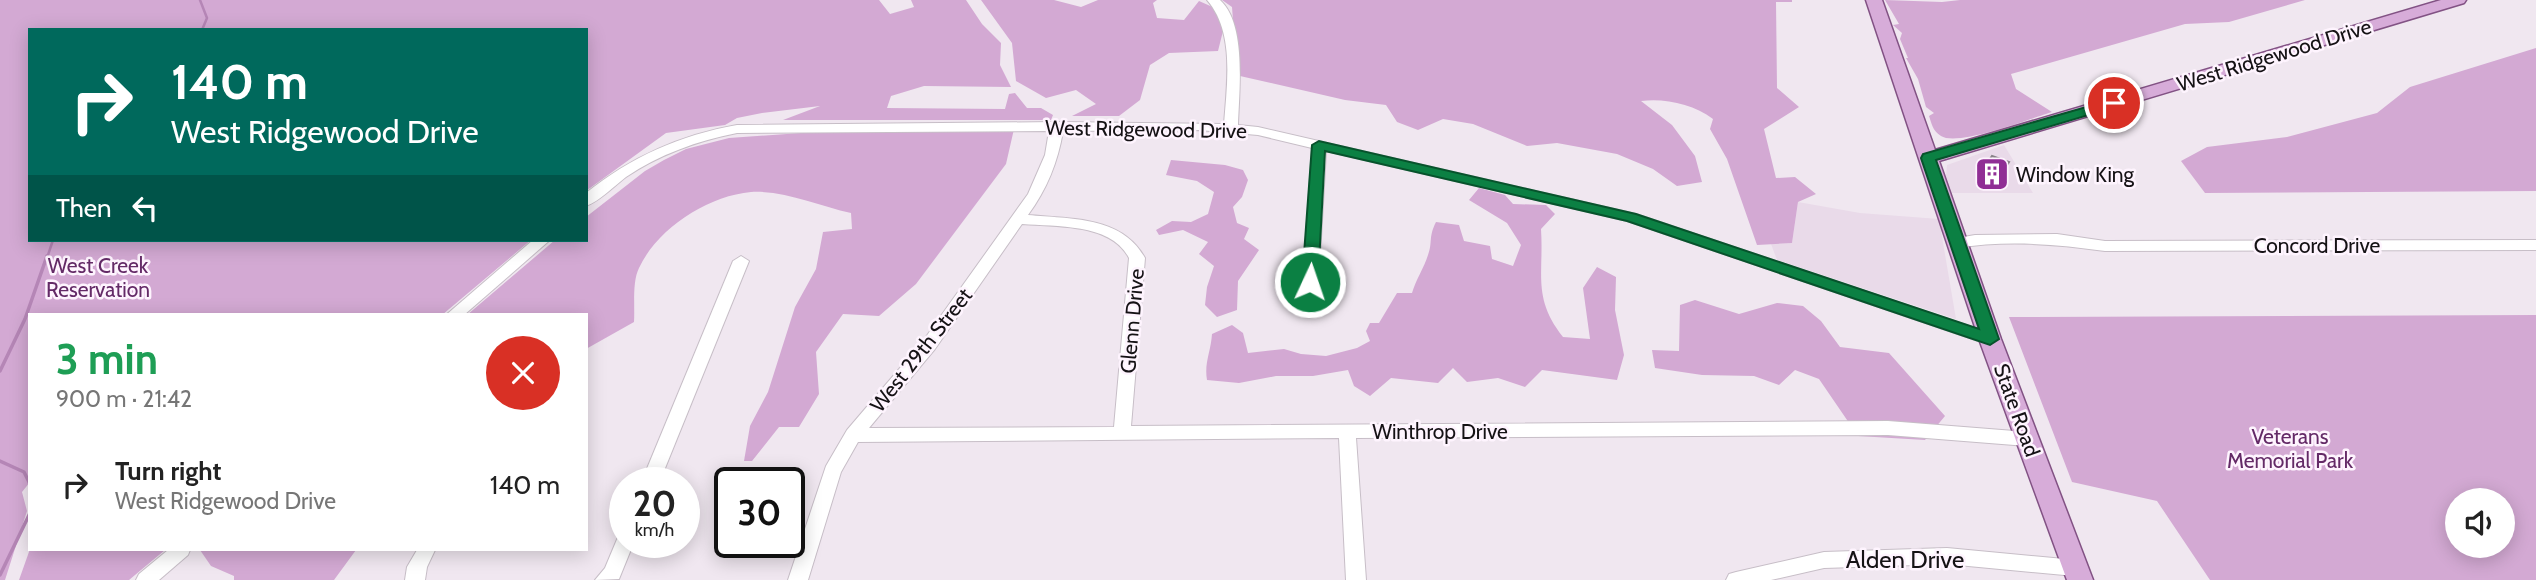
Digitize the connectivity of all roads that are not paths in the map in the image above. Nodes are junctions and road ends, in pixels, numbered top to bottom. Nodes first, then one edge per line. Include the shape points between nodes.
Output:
1 (1213, 0) edge
2 (1874, 0) edge
3 (2458, 0) edge
4 (1057, 126) junction
5 (1231, 128) junction
6 (1319, 145) junction
7 (1928, 158) junction
8 (588, 200) edge
9 (1019, 219) junction
10 (540, 242) edge
11 (1956, 243) junction
12 (2536, 245) edge
13 (741, 261) dead end
14 (1309, 308) dead end
15 (456, 313) edge
16 (1990, 339) junction
17 (1347, 432) junction
18 (1122, 433) junction
19 (853, 435) junction
20 (2027, 439) junction
21 (656, 467) edge
22 (180, 551) edge
23 (425, 551) edge
24 (618, 558) edge
25 (2077, 574) edge
26 (146, 580) edge
27 (415, 580) edge
28 (605, 580) edge
29 (799, 580) edge
30 (1356, 580) edge
31 (1736, 580) edge

1 - 5 street via 1223,9 1231,39
2 - 7 main road, State Road
3 - 7 main road, West Ridgewood Drive
4 - 5 street, West Ridgewood Drive
4 - 8 street, West Ridgewood Drive via 720,132 646,157
4 - 9 street, West 29th Street via 1046,173
5 - 6 street, West Ridgewood Drive
6 - 14 street
6 - 16 street, West Ridgewood Drive via 1631,217
7 - 11 main road, State Road
9 - 18 street, Glenn Drive via 1112,232 1135,248
9 - 19 street, West 29th Street via 929,345
10 - 15 street
11 - 12 street, Concord Drive via 1977,247
11 - 16 main road, State Road
13 - 21 street
16 - 20 main road, State Road
17 - 18 street, Winthrop Drive
17 - 20 street, Winthrop Drive via 1888,428
17 - 30 street
18 - 19 street, Winthrop Drive
19 - 29 street, West 29th Street via 832,471
20 - 25 main road, State Road
22 - 26 street
23 - 27 street
24 - 28 street
25 - 31 street, Alden Drive via 1947,556 1824,560

